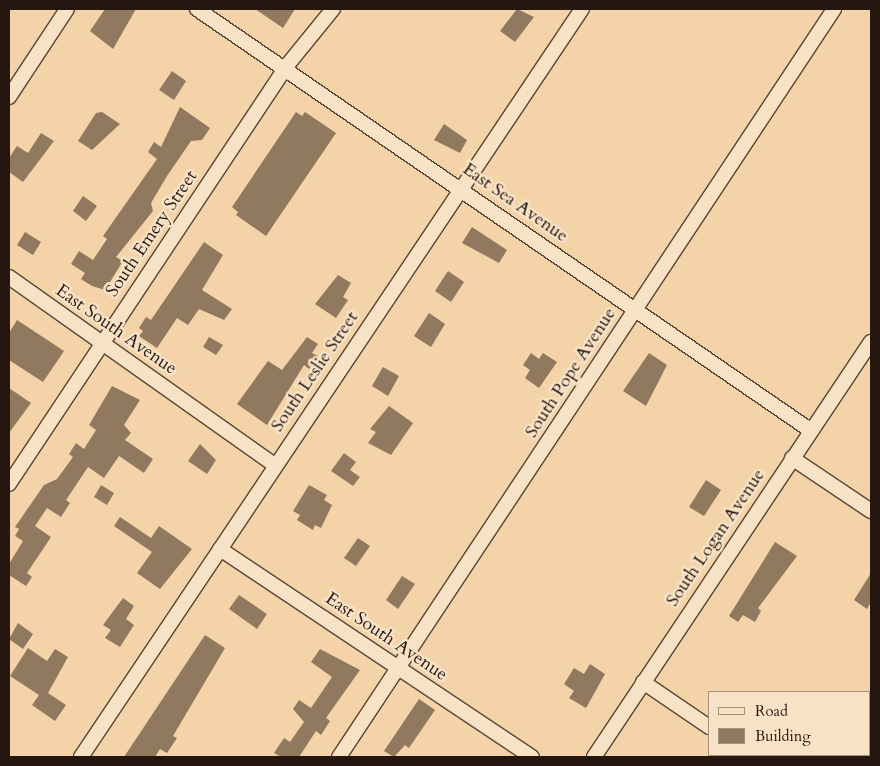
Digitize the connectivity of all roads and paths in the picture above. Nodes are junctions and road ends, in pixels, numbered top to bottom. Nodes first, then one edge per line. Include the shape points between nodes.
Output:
1 (67, 9) edge
2 (197, 9) edge
3 (333, 9) edge
4 (582, 9) edge
5 (834, 9) edge
6 (285, 68) junction
7 (9, 97) edge
8 (460, 188) junction
9 (9, 277) edge
10 (636, 309) junction
11 (871, 342) edge
12 (102, 343) junction
13 (810, 430) junction
14 (792, 458) junction
15 (276, 465) junction
16 (9, 484) edge
17 (871, 511) edge
18 (220, 549) junction
19 (399, 668) junction
20 (643, 682) junction
21 (708, 726) edge
22 (81, 757) edge
23 (339, 757) edge
24 (532, 757) edge
25 (594, 757) edge

1 - 7 street
2 - 6 street, East Sea Avenue
3 - 6 street, South Emery Street
4 - 8 street, South Leslie Street
5 - 10 street, South Pope Avenue
6 - 8 street, East Sea Avenue
6 - 12 street, South Emery Street
8 - 10 street, East Sea Avenue
8 - 15 street, South Leslie Street
9 - 12 street, East South Avenue
10 - 13 street, East Sea Avenue
10 - 19 street, South Pope Avenue
11 - 13 street, South Logan Avenue
12 - 15 street, East South Avenue
12 - 16 street, South Emery Street
13 - 14 street, South Logan Avenue
14 - 17 street
14 - 20 street, South Logan Avenue
15 - 18 street, South Leslie Street
18 - 19 street, East South Avenue
18 - 22 street, South Leslie Street
19 - 23 street, South Pope Avenue
19 - 24 street, East South Avenue
20 - 21 street
20 - 25 street, South Logan Avenue

